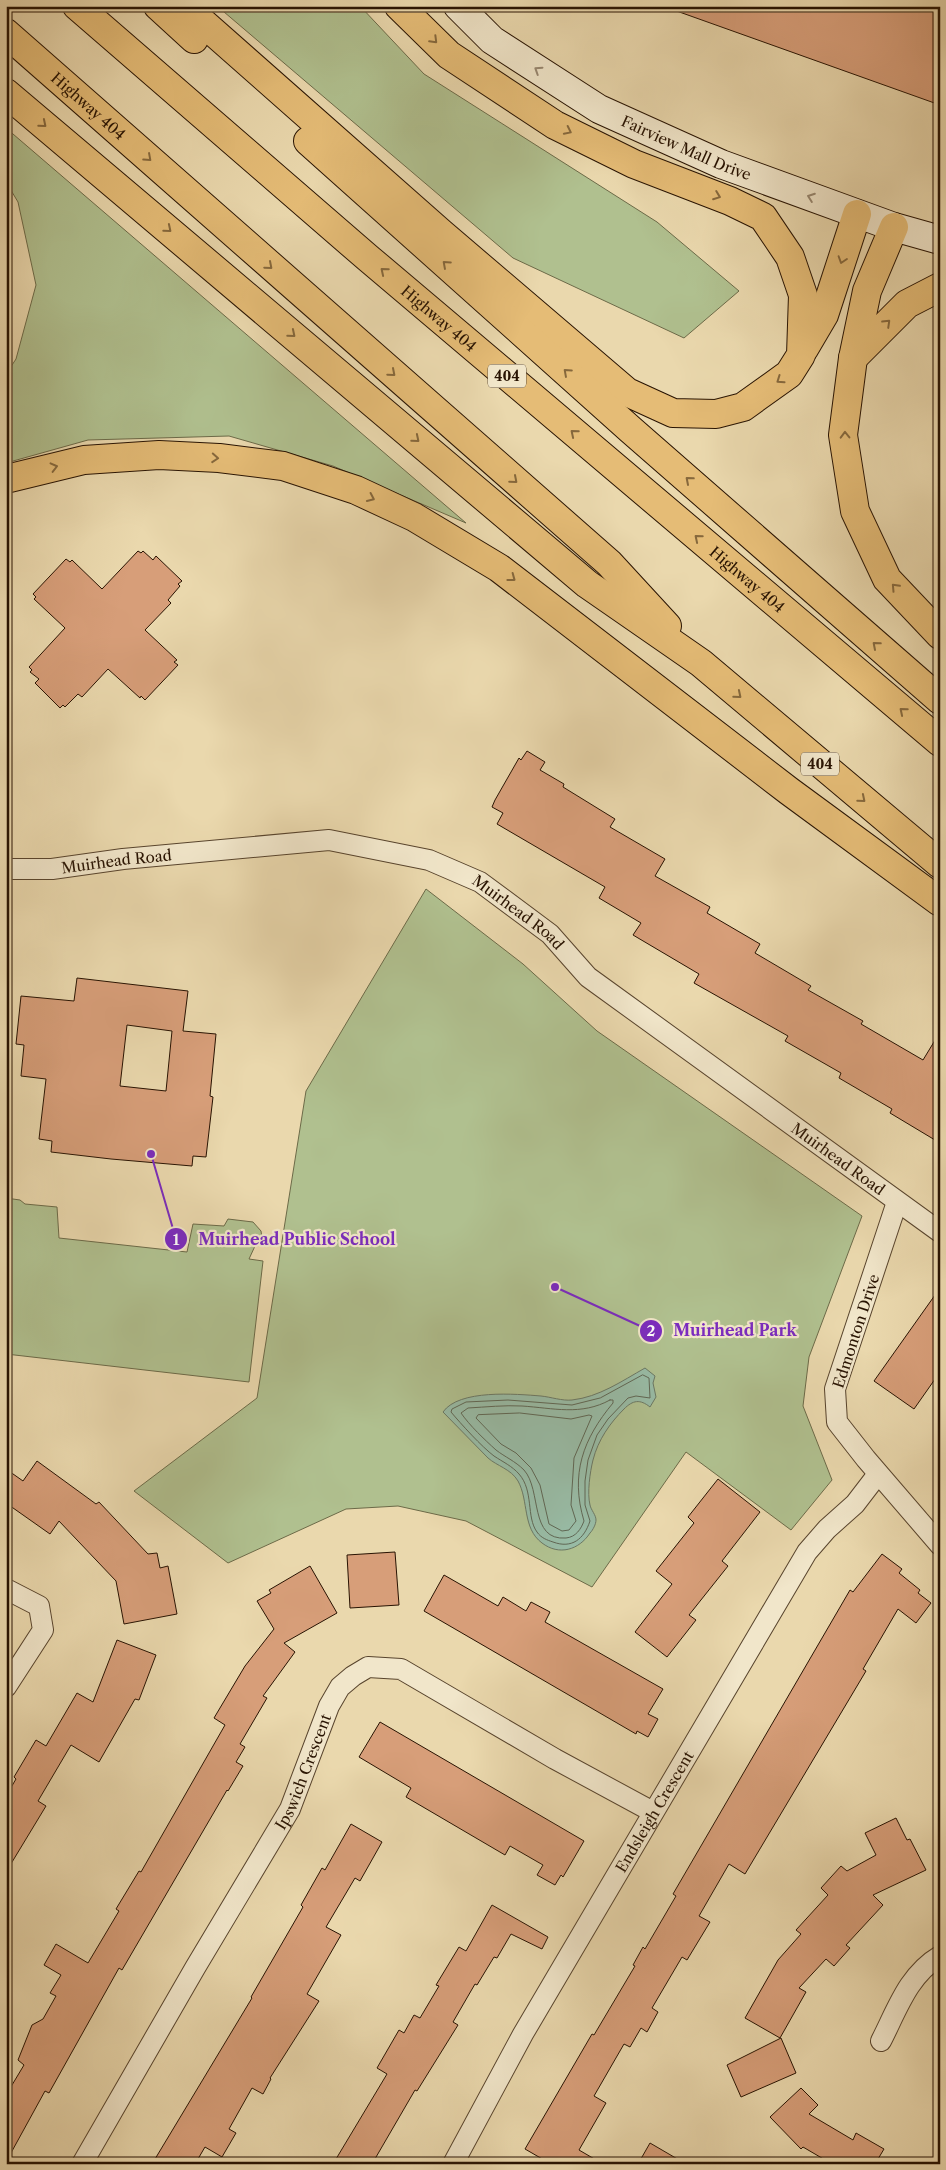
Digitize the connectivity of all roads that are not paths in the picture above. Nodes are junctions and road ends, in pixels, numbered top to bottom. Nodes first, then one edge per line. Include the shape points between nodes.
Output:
1 (77, 6) edge
2 (158, 6) edge
3 (184, 6) edge
4 (400, 6) edge
5 (458, 6) edge
6 (6, 33) edge
7 (6, 93) edge
8 (857, 214) junction
9 (894, 227) junction
10 (940, 240) edge
11 (940, 287) edge
12 (801, 355) junction
13 (853, 358) junction
14 (6, 479) edge
15 (940, 635) edge
16 (701, 663) junction
17 (940, 700) edge
18 (940, 742) edge
19 (940, 864) edge
20 (6, 869) edge
21 (940, 902) edge
22 (897, 1202) junction
23 (940, 1232) edge
24 (878, 1474) junction
25 (940, 1545) edge
26 (6, 1589) edge
27 (6, 1687) edge
28 (653, 1812) junction
29 (940, 1956) edge
30 (881, 2041) dead end
31 (82, 2164) edge
32 (453, 2164) edge

18 -> 1 highway, Highway 404 / 404 via 368,258
17 -> 2 highway via 631,430
12 -> 3 highway via 789,374 743,406 716,414 673,412 627,392
4 -> 12 highway via 449,55 555,125 634,164 763,217 790,257 803,295
8 -> 5 street, Fairview Mall Drive via 721,164 599,109 492,40
6 -> 16 highway, Highway 404 / 404 via 609,563
7 -> 16 highway, Highway 404 / 404 via 588,584
8 - 9 street, Fairview Mall Drive
8 -> 12 highway via 824,315
9 - 10 street, Fairview Mall Drive
9 - 13 highway via 867,291
13 -> 11 highway via 907,304
15 -> 13 highway via 888,579 855,511 844,435
14 -> 21 highway via 84,460 159,455 283,466 356,490 414,517 499,568 789,791
16 -> 19 highway, Highway 404 / 404
20 - 22 street, Muirhead Road via 52,869 329,840 429,860 480,882 518,908 550,934 588,977
22 - 23 street, Muirhead Road
22 - 24 street, Edmonton Drive via 836,1389 837,1422
24 - 25 street, Edmonton Drive
24 - 28 street, Endsleigh Crescent via 855,1504 807,1552
26 - 27 street via 39,1606 43,1630
28 - 31 street, Ipswich Crescent via 401,1669 368,1667 353,1676 340,1687 329,1706 290,1809
28 - 32 street, Endsleigh Crescent via 523,2034
29 - 30 street via 926,1964 910,1983

